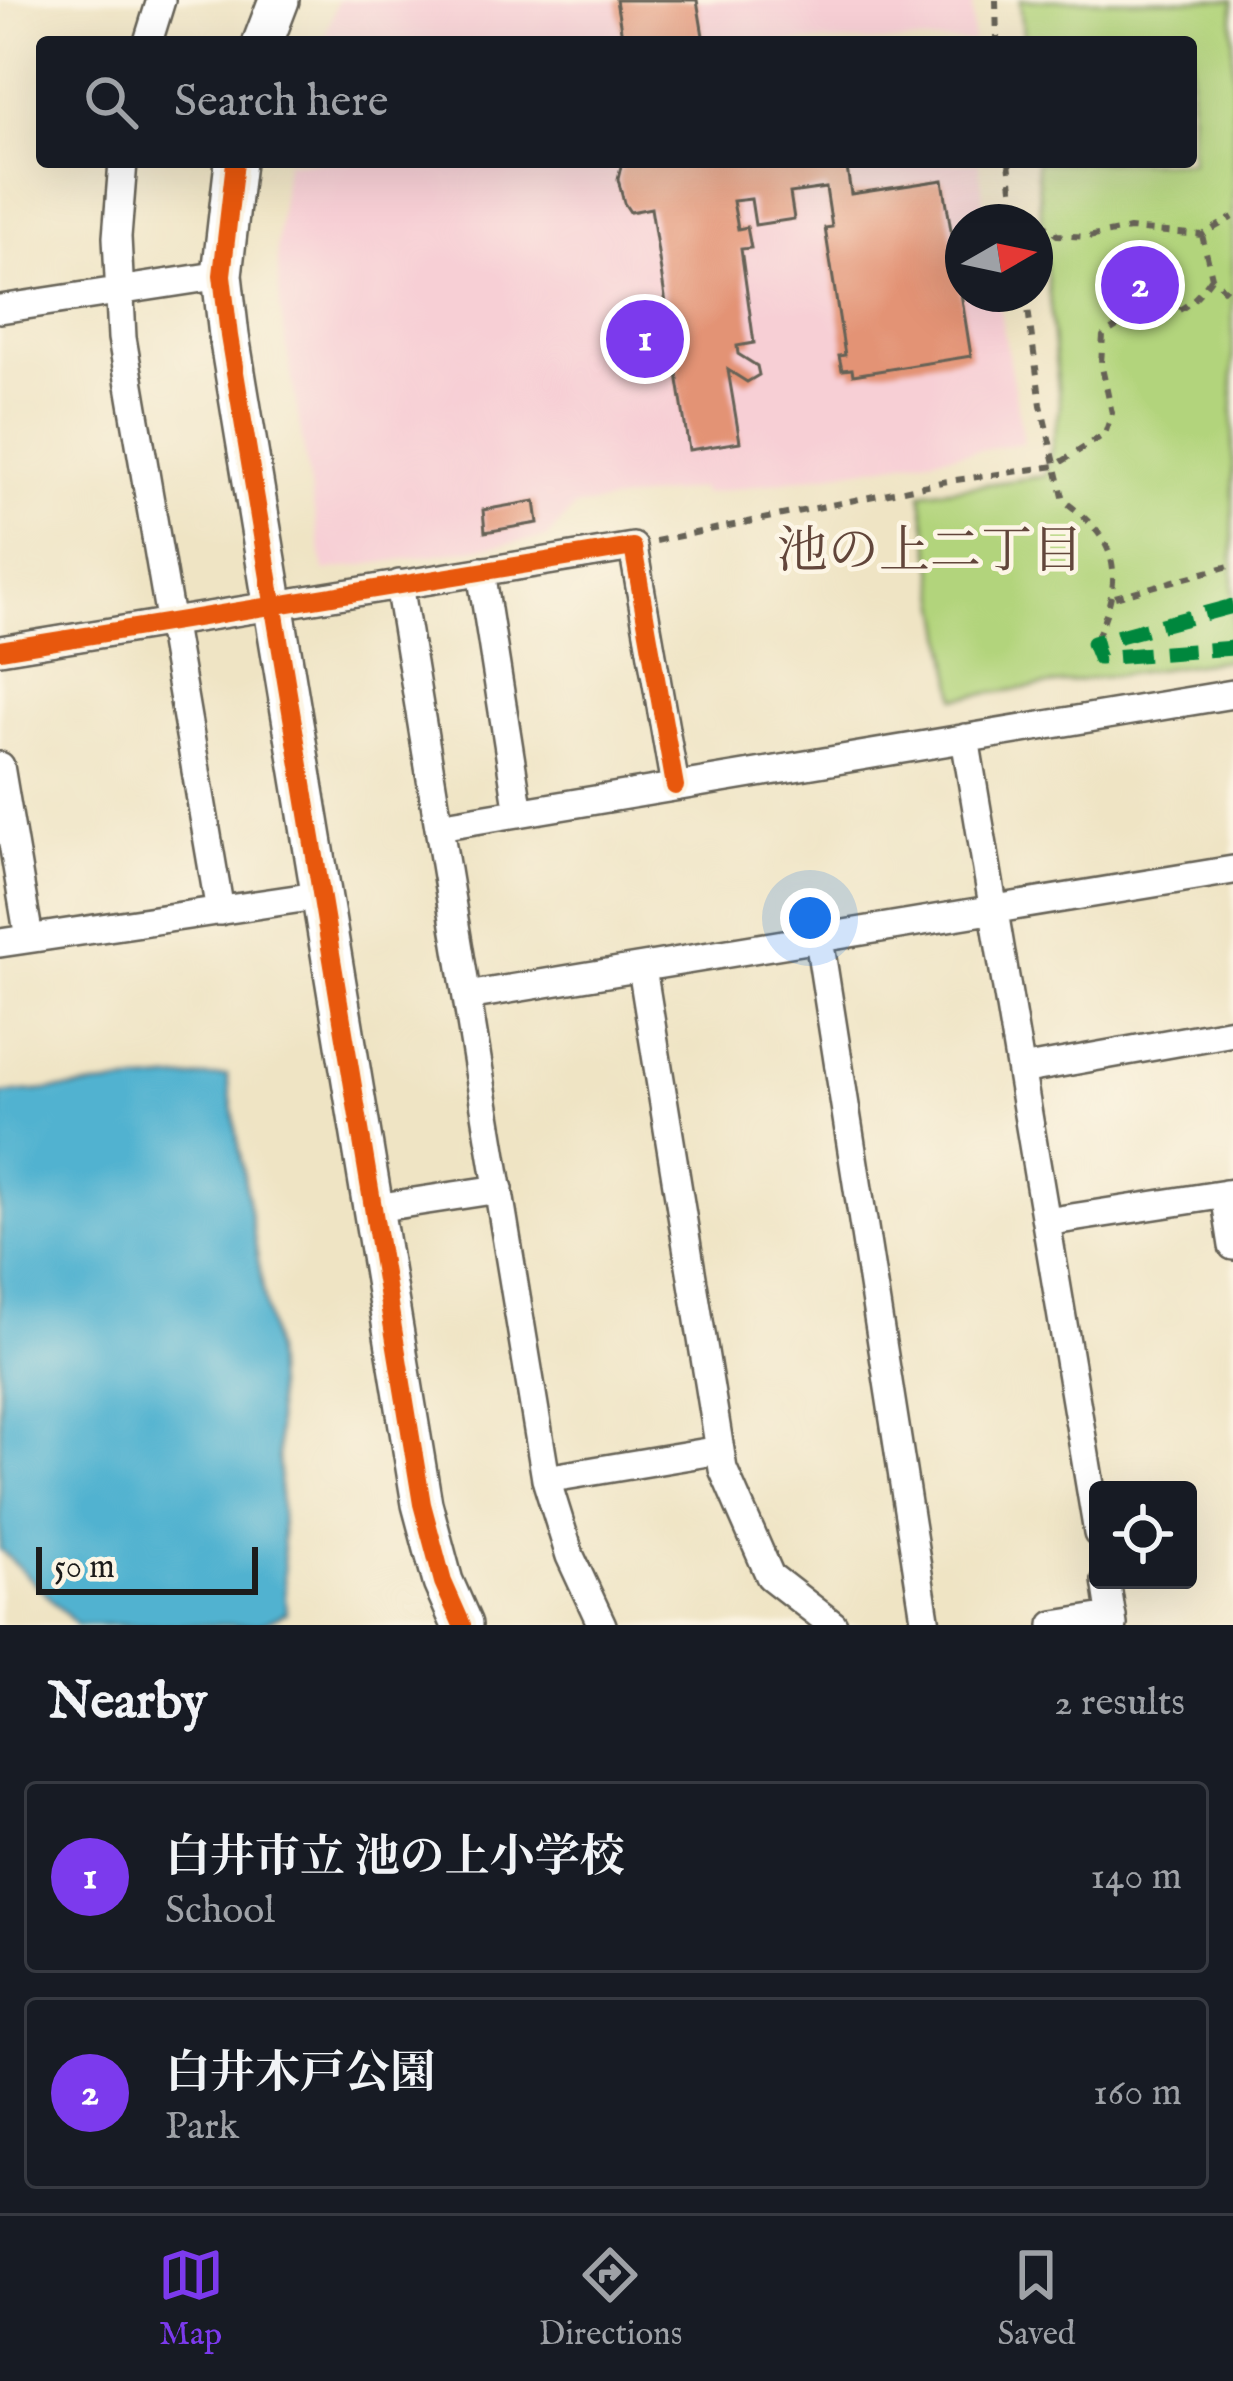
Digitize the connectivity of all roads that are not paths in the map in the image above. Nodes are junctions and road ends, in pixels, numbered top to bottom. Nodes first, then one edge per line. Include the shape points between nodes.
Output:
1 (161, 0) edge
2 (279, 0) edge
3 (150, 36) edge
4 (265, 36) edge
5 (123, 168) edge
6 (235, 168) edge
7 (222, 275) junction
8 (118, 291) junction
9 (0, 309) edge
10 (481, 571) junction
11 (399, 584) junction
12 (273, 604) junction
13 (170, 622) junction
14 (0, 650) edge
15 (1233, 694) edge
16 (965, 738) junction
17 (0, 766) edge
18 (675, 786) junction
19 (520, 813) junction
20 (440, 826) junction
21 (1233, 870) edge
22 (323, 895) junction
23 (994, 910) junction
24 (220, 911) junction
25 (29, 938) junction
26 (819, 939) junction
27 (0, 943) edge
28 (642, 968) junction
29 (467, 996) junction
30 (1233, 1032) edge
31 (1021, 1070) junction
32 (499, 1189) junction
33 (1229, 1194) edge
34 (375, 1208) junction
35 (1046, 1222) junction
36 (1233, 1246) edge
37 (720, 1450) junction
38 (546, 1479) junction
39 (1089, 1481) edge
40 (1108, 1589) edge
41 (1113, 1621) edge
42 (462, 1625) edge
43 (602, 1625) edge
44 (833, 1625) edge
45 (926, 1625) edge
46 (1054, 1625) edge

1 - 3 street
2 - 4 street
5 - 8 street
6 - 7 street
7 - 8 street
7 - 12 street
8 - 9 street
8 - 13 street
10 - 11 street
10 - 18 street via 633,547
10 - 19 street
11 - 12 street
11 - 20 street
12 - 13 street
12 - 22 street
13 - 14 street
13 - 24 street
15 - 16 street
16 - 18 street
16 - 23 street
17 - 25 street
18 - 19 street
19 - 20 street
20 - 29 street
21 - 23 street
22 - 24 street
22 - 34 street
23 - 26 street
23 - 31 street
24 - 25 street
25 - 27 street
26 - 28 street
26 - 45 street
28 - 29 street
28 - 37 street
29 - 32 street
30 - 31 street
31 - 35 street
32 - 34 street
32 - 38 street
33 - 35 street
33 - 36 street
34 - 42 street via 422,1504
35 - 39 street
37 - 38 street
37 - 44 street via 770,1576
38 - 43 street via 569,1556
40 - 41 street
41 - 46 street

